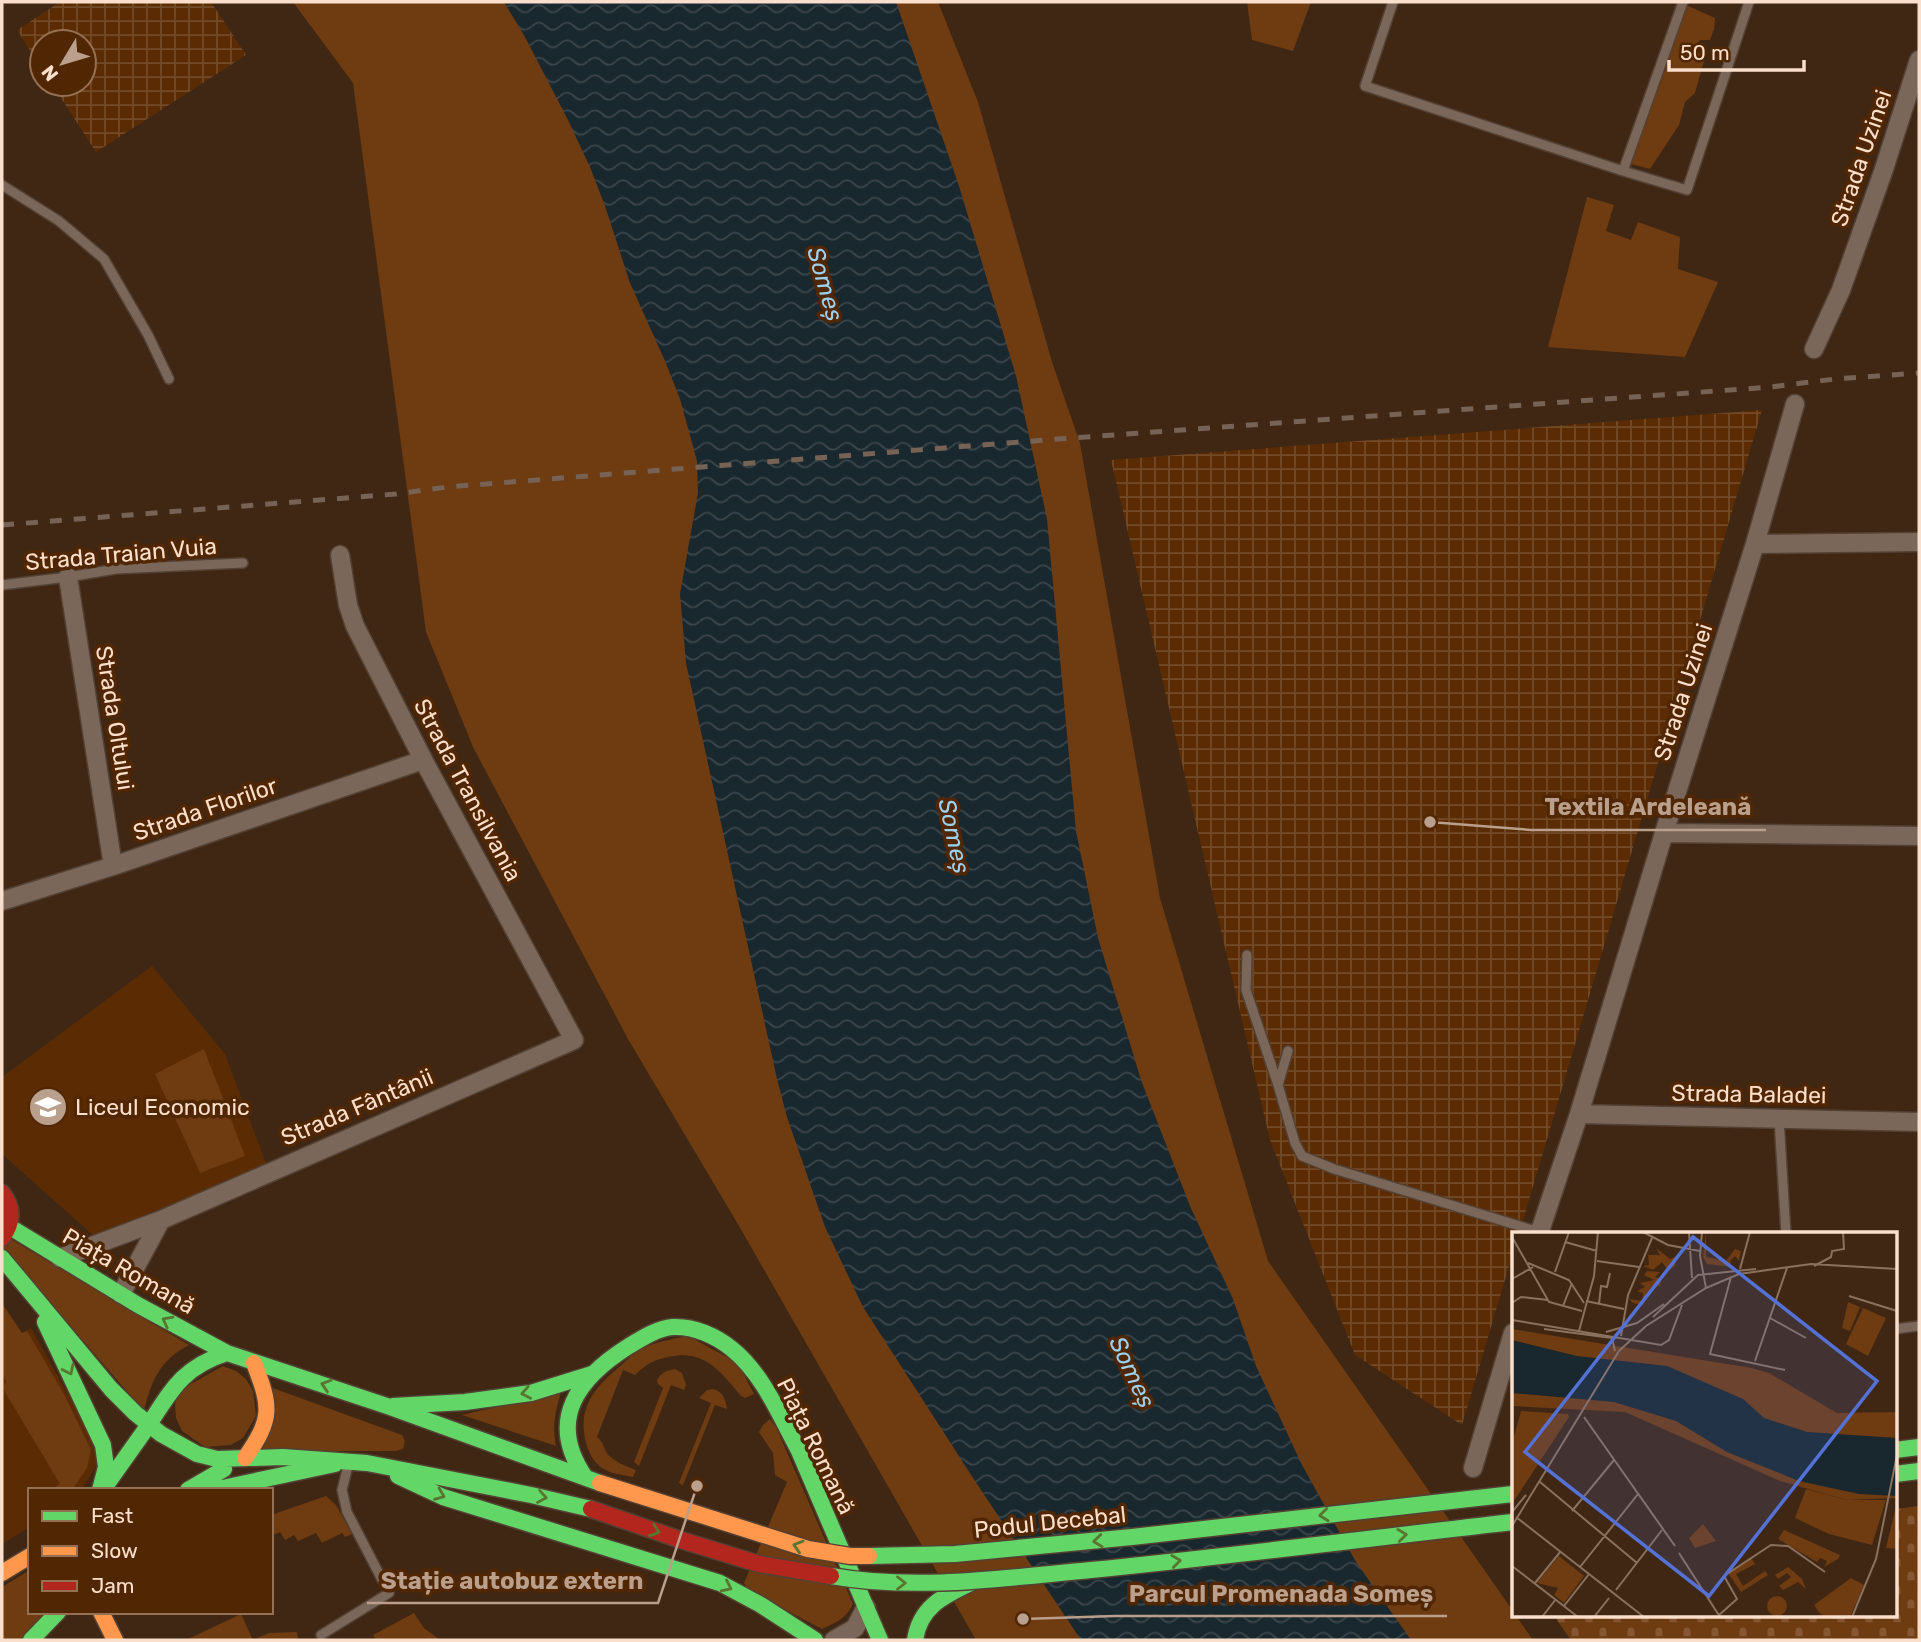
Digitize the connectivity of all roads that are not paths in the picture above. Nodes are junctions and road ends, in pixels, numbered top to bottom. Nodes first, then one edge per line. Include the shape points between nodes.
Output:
1 (1393, 2) edge
2 (1683, 2) edge
3 (1749, 2) edge
4 (1919, 60) edge
5 (1623, 171) junction
6 (2, 185) edge
7 (1814, 349) dead end
8 (169, 379) dead end
9 (1795, 404) dead end
10 (1919, 542) edge
11 (1755, 544) junction
12 (340, 555) dead end
13 (243, 563) dead end
14 (68, 578) junction
15 (2, 585) edge
16 (423, 760) junction
17 (1664, 833) junction
18 (1919, 836) edge
19 (113, 866) junction
20 (2, 901) edge
21 (1247, 955) dead end
22 (573, 1040) joint
23 (1288, 1051) dead end
24 (1278, 1086) junction
25 (1578, 1114) junction
26 (1779, 1119) junction
27 (1919, 1122) edge
28 (2, 1193) edge
29 (161, 1220) junction
30 (1536, 1232) edge
31 (1539, 1232) edge
32 (1786, 1232) edge
33 (6, 1233) edge
34 (2, 1258) edge
35 (61, 1258) junction
36 (27, 1287) junction
37 (121, 1294) junction
38 (1919, 1326) edge
39 (1896, 1329) edge
40 (1512, 1336) edge
41 (227, 1353) junction
42 (254, 1363) junction
43 (592, 1374) junction
44 (165, 1399) junction
45 (390, 1407) junction
46 (148, 1426) junction
47 (175, 1443) junction
48 (1919, 1447) edge
49 (1896, 1450) edge
50 (245, 1458) junction
51 (349, 1461) junction
52 (379, 1466) junction
53 (1473, 1468) dead end
54 (1919, 1471) edge
55 (1896, 1474) edge
56 (593, 1480) junction
57 (102, 1488) edge
58 (103, 1488) edge
59 (192, 1488) edge
60 (223, 1488) edge
61 (1512, 1494) edge
62 (1512, 1522) edge
63 (28, 1557) edge
64 (2, 1573) edge
65 (975, 1581) junction
66 (866, 1607) junction
67 (56, 1614) edge
68 (102, 1614) edge
69 (321, 1635) dead end
70 (32, 1640) edge
71 (115, 1640) edge
72 (815, 1640) edge
73 (834, 1640) edge
74 (880, 1640) edge
75 (915, 1640) edge

1 - 5 lane via 1365,86
2 - 5 lane
3 - 5 lane via 1687,190
4 - 7 street, Strada Uzinei via 1841,290
6 - 8 lane via 59,221 104,259
9 - 11 street, Strada Uzinei
10 - 11 street
11 - 17 street, Strada Uzinei
12 - 16 street, Strada Transilvania via 355,626
13 - 14 lane, Strada Traian Vuia via 116,569
14 - 15 lane, Strada Traian Vuia
14 - 19 street, Strada Oltului
16 - 19 street, Strada Florilor
16 - 22 street, Strada Transilvania
17 - 18 street
17 - 25 street, Strada Uzinei
19 - 20 street, Strada Florilor
21 - 24 lane via 1246,990
22 - 29 street, Strada Fântânii
23 - 24 lane
24 - 30 lane via 1295,1143 1309,1160
25 - 26 street, Strada Baladei
25 - 31 street, Strada Uzinei
26 - 27 street, Strada Baladei
26 - 32 lane
28 - 33 main road via 11,1209
29 - 35 street, Strada Fântânii
29 - 37 street
33 - 35 main road, Piața Romană
34 - 36 main road
35 - 37 main road, Piața Romană
36 - 46 main road via 110,1388
36 -> 57 main road via 103,1445
41 -> 37 main road, Piața Romană
38 - 39 lane
40 - 53 street
41 - 42 main road, Piața Romană
41 - 44 main road via 187,1371
45 -> 42 main road, Piața Romană
42 - 50 main road via 269,1402 266,1427
43 -> 45 main road, Piața Romană via 531,1393
43 - 56 main road, Piața Romană via 573,1401 568,1428 575,1461
43 - 66 main road, Piața Romană via 622,1349 672,1327 715,1337 735,1350 799,1451
44 - 46 main road
44 - 47 main road via 164,1421
45 - 56 main road, Piața Romană
46 - 47 main road
46 - 58 main road
47 - 50 main road via 201,1457 220,1461
48 - 49 main road
50 - 51 main road
50 - 59 main road
51 - 52 main road
51 - 60 main road
51 - 69 lane via 342,1490 347,1512 389,1593
52 -> 65 main road, bridge via 556,1499 758,1564 846,1579
52 -> 72 main road via 443,1497 720,1583
54 - 55 main road
61 -> 56 main road, Podul Decebal, bridge via 955,1555 850,1556 808,1549
65 -> 62 main road, bridge
63 - 64 main road
65 - 75 main road via 935,1601 916,1629
66 - 73 street via 855,1628
66 - 74 main road, Piața Romană
67 - 70 main road
68 - 71 main road

